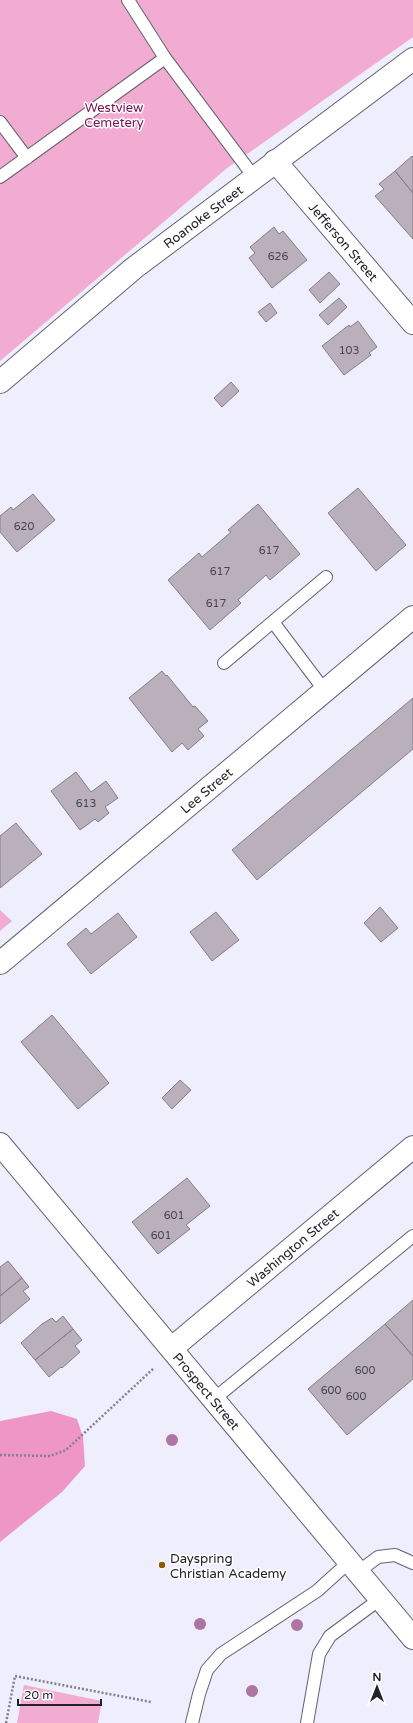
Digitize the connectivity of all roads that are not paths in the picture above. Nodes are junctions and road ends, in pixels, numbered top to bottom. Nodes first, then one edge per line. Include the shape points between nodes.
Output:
1 (128, 0) edge
2 (165, 58) junction
3 (413, 59) edge
4 (0, 122) edge
5 (26, 158) junction
6 (275, 161) junction
7 (0, 177) edge
8 (254, 177) junction
9 (413, 323) edge
10 (0, 382) edge
11 (326, 577) dead end
12 (413, 617) edge
13 (273, 622) junction
14 (224, 663) dead end
15 (325, 691) junction
16 (0, 963) edge
17 (0, 1144) edge
18 (413, 1147) edge
19 (413, 1236) edge
20 (172, 1348) junction
21 (214, 1399) junction
22 (413, 1563) edge
23 (354, 1567) junction
24 (380, 1599) junction
25 (413, 1638) edge
26 (192, 1723) edge
27 (307, 1723) edge

1 - 2 lane
2 - 5 lane
2 - 8 lane
3 - 6 street, Roanoke Street
4 - 5 lane
5 - 7 lane
6 - 8 street, Roanoke Street
6 - 9 street, Jefferson Street
8 - 10 street, Roanoke Street via 134,268
11 - 13 lane
12 - 15 street, Lee Street
13 - 14 lane
13 - 15 lane
15 - 16 street, Lee Street
17 - 20 street, Prospect Street
18 - 20 street, Washington Street
19 - 21 lane
20 - 21 street, Prospect Street
21 - 23 street, Prospect Street
22 - 23 lane via 395,1555 378,1557
23 - 24 street, Prospect Street
23 - 26 lane via 221,1654 207,1670
24 - 25 street, Prospect Street
24 - 27 lane via 330,1636 319,1654

